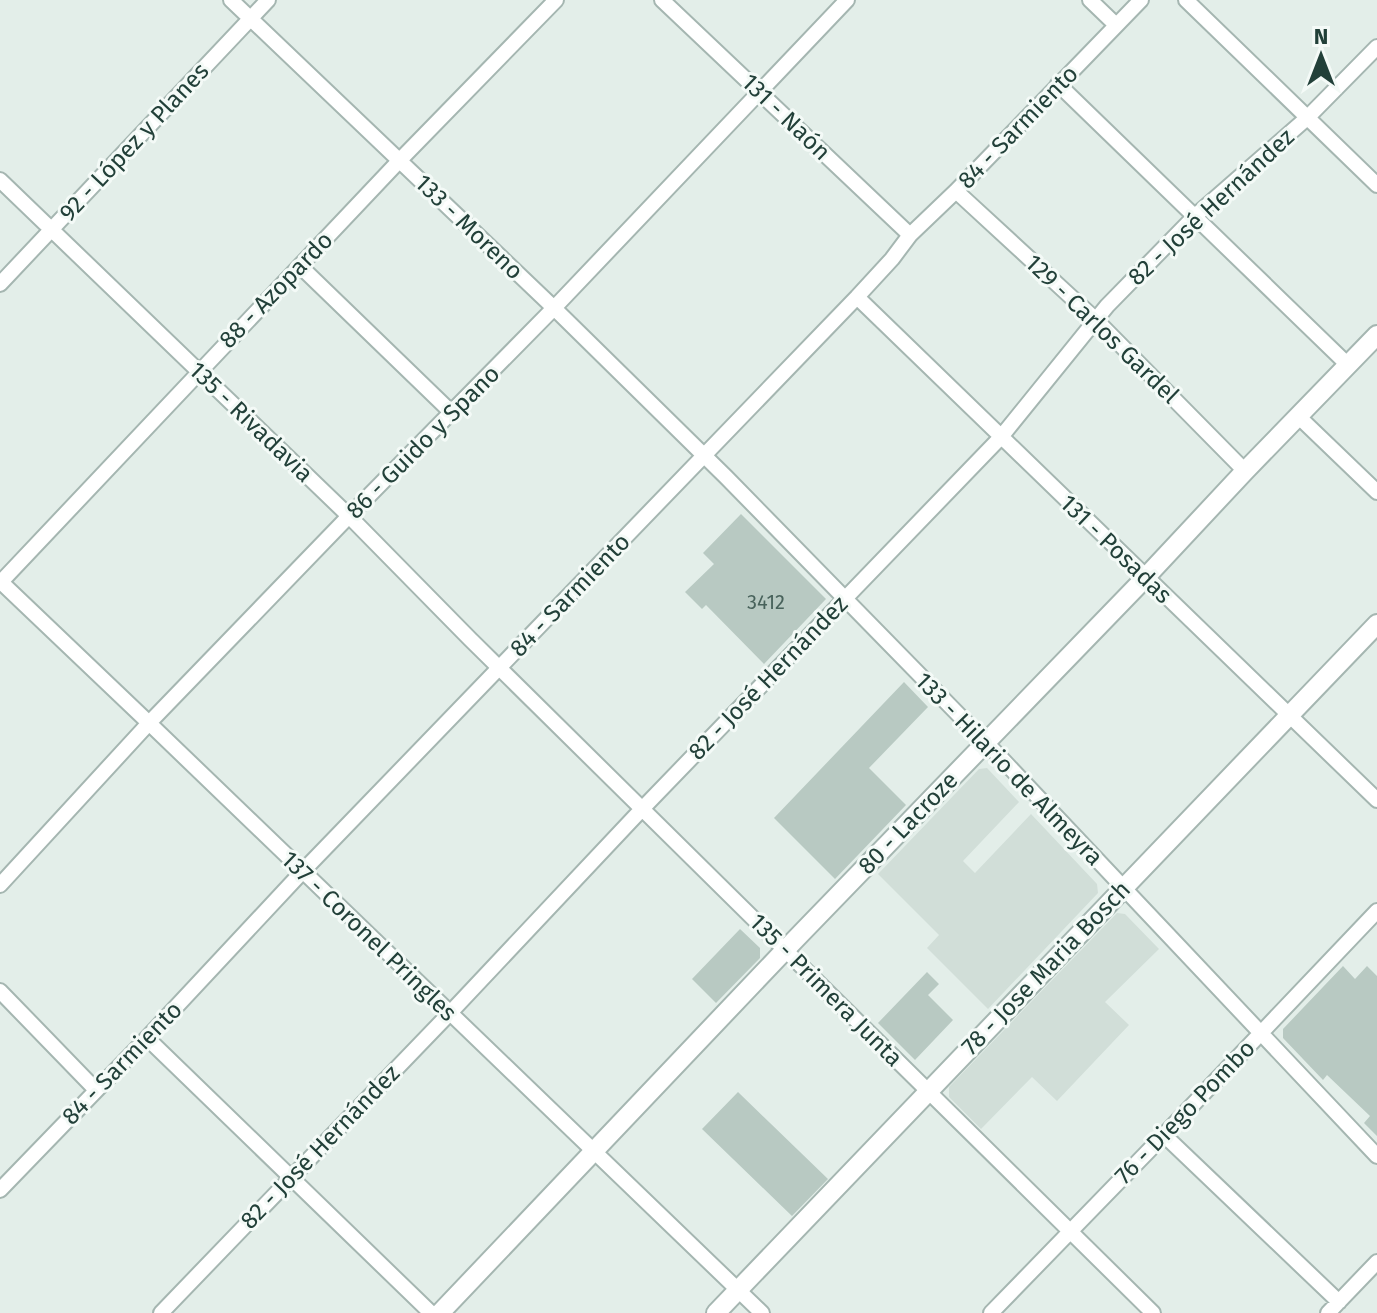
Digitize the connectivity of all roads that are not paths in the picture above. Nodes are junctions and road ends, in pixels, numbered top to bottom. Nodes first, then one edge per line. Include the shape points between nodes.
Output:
1 (231, 0) edge
2 (268, 0) edge
3 (556, 0) edge
4 (662, 0) edge
5 (847, 0) edge
6 (1090, 0) edge
7 (1141, 0) edge
8 (1186, 0) edge
9 (250, 19) junction
10 (1116, 25) junction
11 (1377, 47) edge
12 (1058, 84) junction
13 (760, 92) junction
14 (1307, 118) junction
15 (399, 161) junction
16 (0, 180) edge
17 (1377, 185) edge
18 (956, 191) junction
19 (1195, 216) junction
20 (52, 230) junction
21 (910, 235) junction
22 (300, 266) junction
23 (0, 284) edge
24 (857, 297) junction
25 (554, 308) junction
26 (1095, 319) junction
27 (1377, 335) edge
28 (1348, 365) junction
29 (199, 372) junction
30 (452, 413) junction
31 (1299, 417) junction
32 (1001, 437) junction
33 (704, 455) junction
34 (1245, 471) junction
35 (1377, 492) edge
36 (349, 516) junction
37 (1145, 578) junction
38 (0, 582) edge
39 (845, 599) junction
40 (1377, 624) edge
41 (500, 668) junction
42 (1289, 715) junction
43 (149, 723) junction
44 (986, 743) junction
45 (1377, 800) edge
46 (642, 809) junction
47 (302, 872) junction
48 (0, 885) edge
49 (1123, 888) junction
50 (1377, 911) edge
51 (786, 949) junction
52 (0, 991) edge
53 (449, 1014) junction
54 (1260, 1034) junction
55 (147, 1038) junction
56 (96, 1090) junction
57 (928, 1092) junction
58 (1164, 1135) junction
59 (594, 1151) junction
60 (1377, 1156) edge
61 (290, 1177) junction
62 (0, 1190) edge
63 (1071, 1232) junction
64 (1377, 1262) edge
65 (738, 1290) junction
66 (1339, 1302) junction
67 (161, 1313) edge
68 (431, 1313) edge
69 (440, 1313) edge
70 (716, 1313) edge
71 (762, 1313) edge
72 (991, 1313) edge
73 (1153, 1313) edge
74 (1328, 1313) edge

1 - 9 street, 133 - Moreno
2 - 9 street, 92 - López y Planes
3 - 15 street, 88 - Azopardo
4 - 13 street, 131 - Naón
5 - 13 street, 86 - Guido y Spano
6 - 10 street
7 - 10 street, 84 - Sarmiento
8 - 14 street
9 - 15 street, 133 - Moreno
9 - 20 street, 92 - López y Planes
10 - 12 street, 84 - Sarmiento
11 - 14 street, 82 - José Hernández
12 - 18 street, 84 - Sarmiento
12 - 19 street
13 - 21 street, 131 - Naón
13 - 25 street, 86 - Guido y Spano
14 - 17 street
14 - 19 street, 82 - José Hernández
15 - 22 street, 88 - Azopardo
15 - 25 street, 133 - Moreno
16 - 20 street, 135 - Rivadavia
18 - 21 street, 84 - Sarmiento
18 - 26 street, 129 - Carlos Gardel
19 - 26 street, 82 - José Hernández
19 - 28 street
20 - 23 street, 92 - López y Planes
20 - 29 street, 135 - Rivadavia
21 - 24 street, 84 - Sarmiento
22 - 29 street, 88 - Azopardo
22 - 30 street
24 - 32 street, 131 - Posadas
24 - 33 street, 84 - Sarmiento
25 - 30 street, 86 - Guido y Spano
25 - 33 street, 133 - Moreno
26 - 32 street, 82 - José Hernández
26 - 34 street, 129 - Carlos Gardel
27 - 28 street, 80 - Lacroze
28 - 31 street, 80 - Lacroze
29 - 36 street, 135 - Rivadavia
29 - 38 street, 88 - Azopardo
30 - 36 street, 86 - Guido y Spano
31 - 34 street, 80 - Lacroze
31 - 35 street
32 - 37 street, 131 - Posadas
32 - 39 street, 82 - José Hernández
33 - 39 street, 133 - Hilario de Almeyra
33 - 41 street, 84 - Sarmiento
34 - 37 street, 80 - Lacroze
36 - 41 street, 135 - Rivadavia
36 - 43 street, 86 - Guido y Spano
37 - 42 street, 131 - Posadas
37 - 44 street, 80 - Lacroze
38 - 43 street, 137 - Coronel Pringles
39 - 44 street, 133 - Hilario de Almeyra
39 - 46 street, 82 - José Hernández
40 - 42 street, 78 - Jose Maria Bosch
41 - 46 street, 135 - Primera Junta
41 - 47 street, 84 - Sarmiento
42 - 45 street, 131 - Posadas
42 - 49 street, 78 - Jose Maria Bosch
43 - 47 street, 137 - Coronel Pringles
43 - 48 street, 86 - Guido y Spano
44 - 49 street, 133 - Hilario de Almeyra
44 - 51 street, 80 - Lacroze
46 - 51 street, 135 - Primera Junta
46 - 53 street, 82 - José Hernández
47 - 53 street, 137 - Coronel Pringles
47 - 55 street, 84 - Sarmiento
49 - 54 street, 133 - Hilario de Almeyra
49 - 57 street, 78 - Jose Maria Bosch
50 - 54 street, 76 - Diego Pombo
51 - 57 street, 135 - Primera Junta
51 - 59 street, 80 - Lacroze
52 - 56 street
53 - 59 street, 137 - Coronel Pringles
53 - 61 street, 82 - José Hernández
54 - 58 street, 76 - Diego Pombo
54 - 60 street, 133 - Hilario de Almeyra
55 - 56 street, 84 - Sarmiento
55 - 61 street
56 - 62 street, 84 - Sarmiento
57 - 63 street, 135 - Primera Junta
57 - 65 street, 78 - Jose Maria Bosch
58 - 63 street, 76 - Diego Pombo
58 - 66 street
59 - 65 street, 137 - Coronel Pringles
59 - 69 street, 80 - Lacroze
61 - 67 street, 82 - José Hernández
61 - 68 street
63 - 72 street, 76 - Diego Pombo
63 - 73 street, 135 - Primera Junta
64 - 66 street
65 - 70 street, 78 - Jose Maria Bosch
65 - 71 street, 137 - Coronel Pringles
66 - 74 street

